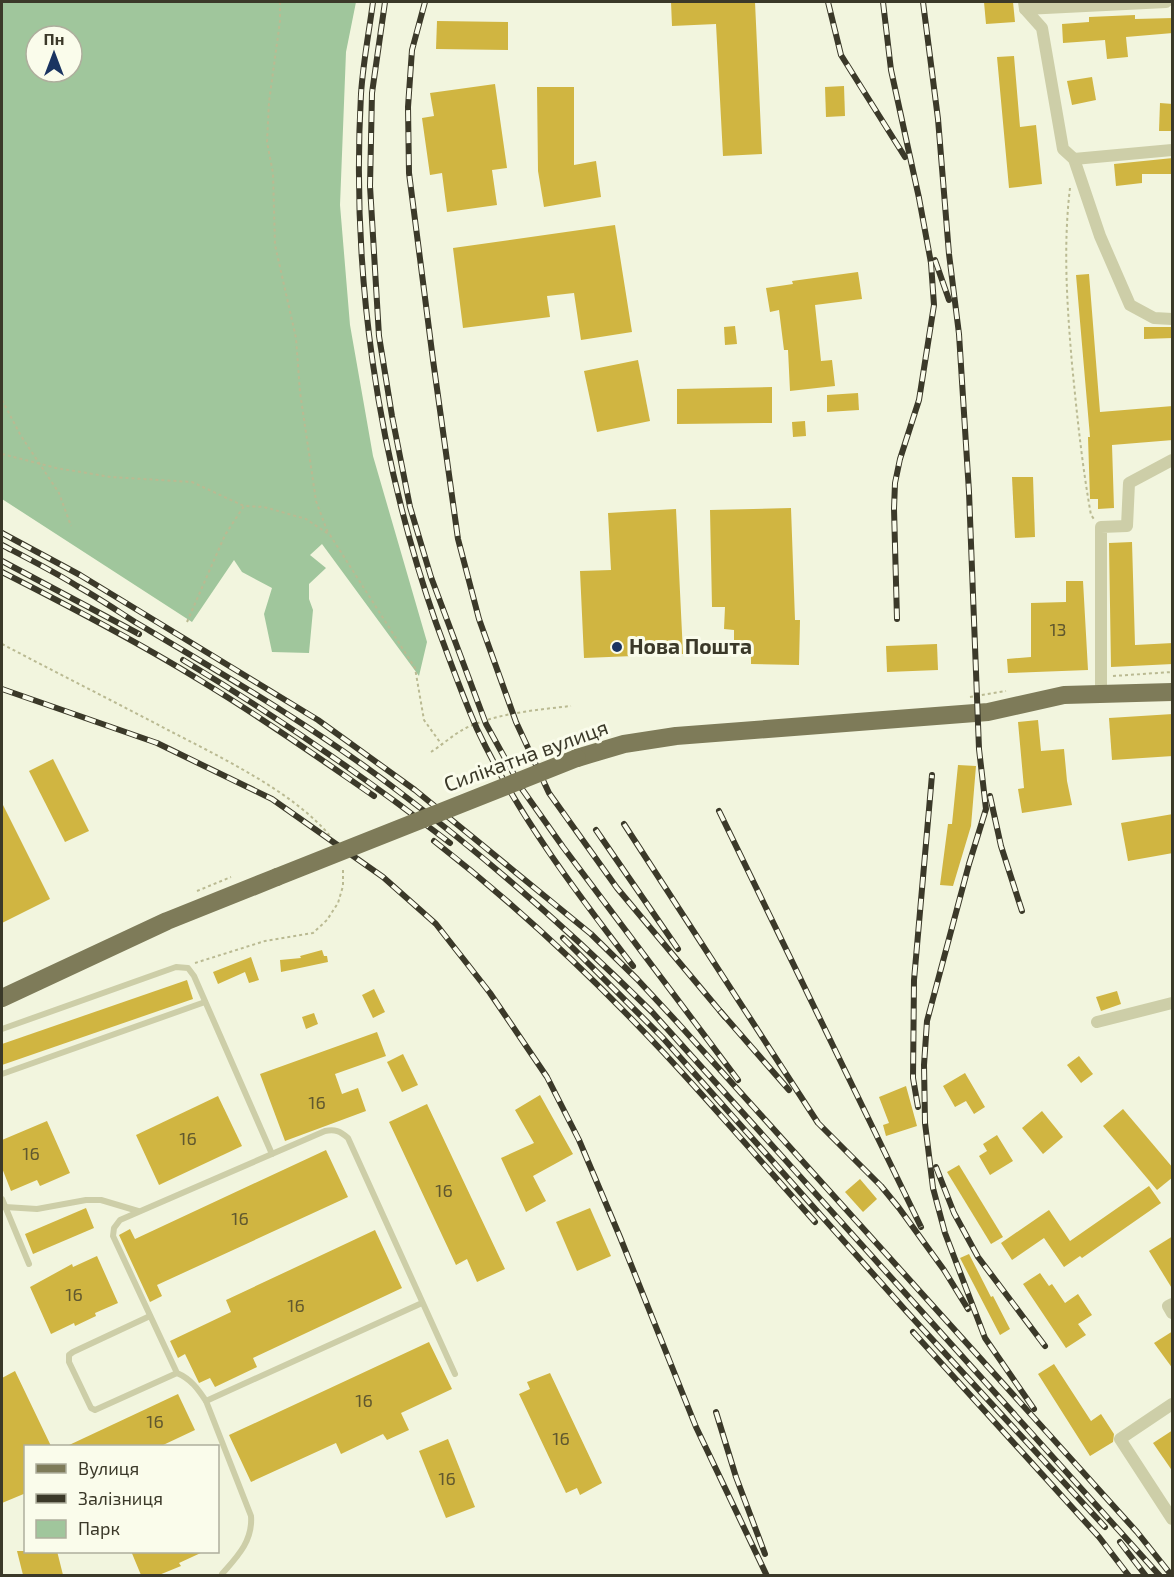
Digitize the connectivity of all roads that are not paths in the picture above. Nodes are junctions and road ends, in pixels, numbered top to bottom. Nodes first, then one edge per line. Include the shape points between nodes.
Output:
1 (1166, 2) edge
2 (1024, 5) edge
3 (1173, 150) edge
4 (1074, 159) junction
5 (1173, 319) edge
6 (1173, 460) edge
7 (1173, 692) edge
8 (1101, 694) junction
9 (2, 998) edge
10 (205, 1002) junction
11 (1173, 1003) edge
12 (1097, 1022) dead end
13 (2, 1029) edge
14 (2, 1074) edge
15 (272, 1154) junction
16 (2, 1199) edge
17 (5, 1207) junction
18 (138, 1211) junction
19 (29, 1264) dead end
20 (422, 1303) junction
21 (1173, 1304) edge
22 (1173, 1313) edge
23 (150, 1316) junction
24 (177, 1373) junction
25 (455, 1374) dead end
26 (206, 1401) junction
27 (1173, 1404) edge
28 (1173, 1519) edge
29 (222, 1574) edge

1 - 2 street
2 - 4 street via 1042,28 1063,149
3 - 4 street
4 - 5 street via 1100,236 1131,305 1154,318
6 - 8 street via 1130,483 1127,526 1101,527
7 - 8 main road, Силікатна вулиця
8 - 9 main road, Силікатна вулиця, bridge via 1051,696 986,712 676,736 624,744 577,758 167,921
10 - 13 lane via 188,968 176,967
10 - 14 lane
10 - 15 lane
11 - 12 street
15 - 18 lane
15 - 20 lane via 325,1131 341,1132 348,1138
16 - 17 lane
17 - 18 lane via 37,1209 101,1200
17 - 19 lane
18 - 23 lane via 120,1220 113,1236
20 - 25 lane
20 - 26 lane
21 - 22 street via 1168,1306
23 - 24 lane
23 - 24 lane via 73,1352 69,1362 94,1410
24 - 26 lane via 197,1388
26 - 29 lane via 251,1516 248,1539
27 - 28 street via 1120,1439

